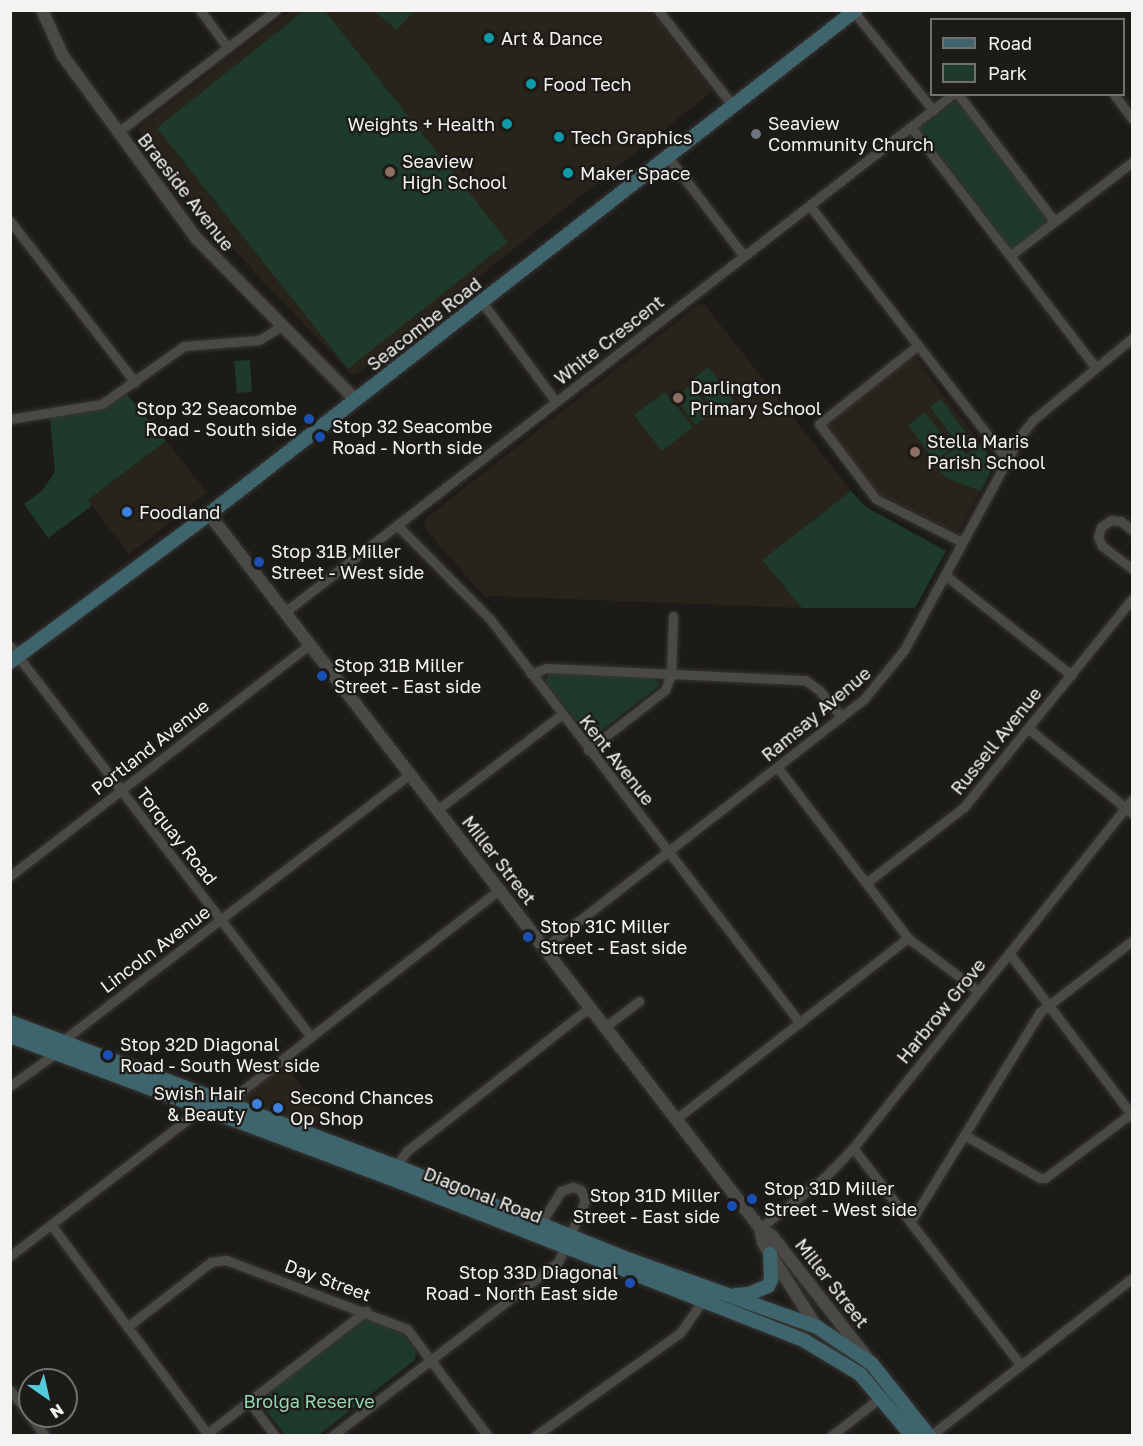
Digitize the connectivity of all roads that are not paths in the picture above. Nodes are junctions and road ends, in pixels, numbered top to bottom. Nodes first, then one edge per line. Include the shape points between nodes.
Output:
1 (42, 10) edge
2 (200, 10) edge
3 (276, 10) edge
4 (658, 10) edge
5 (855, 11) edge
6 (228, 48) junction
7 (950, 96) edge
8 (960, 96) edge
9 (1115, 96) edge
10 (733, 106) junction
11 (933, 110) junction
12 (1132, 119) edge
13 (911, 127) junction
14 (117, 134) junction
15 (668, 157) junction
16 (1132, 162) edge
17 (810, 206) junction
18 (10, 221) edge
19 (1054, 221) junction
20 (1011, 255) junction
21 (744, 256) junction
22 (482, 302) junction
23 (280, 327) junction
24 (1132, 338) edge
25 (917, 346) junction
26 (1095, 367) junction
27 (135, 382) junction
28 (356, 400) junction
29 (556, 402) junction
30 (11, 416) edge
31 (1006, 459) junction
32 (208, 513) junction
33 (398, 526) junction
34 (1132, 530) edge
35 (962, 542) junction
36 (1132, 569) edge
37 (945, 575) junction
38 (1132, 599) edge
39 (285, 612) junction
40 (673, 615) dead end
41 (310, 644) junction
42 (13, 655) edge
43 (531, 674) junction
44 (671, 674) junction
45 (1071, 675) junction
46 (561, 715) junction
47 (842, 717) junction
48 (1029, 729) junction
49 (588, 750) junction
50 (778, 768) junction
51 (410, 774) junction
52 (121, 790) junction
53 (1130, 807) edge
54 (437, 810) junction
55 (669, 852) junction
56 (10, 876) edge
57 (866, 883) junction
58 (500, 890) junction
59 (221, 920) junction
60 (908, 938) junction
61 (1132, 940) edge
62 (544, 948) junction
63 (1009, 953) junction
64 (976, 990) junction
65 (639, 1001) dead end
66 (1048, 1005) junction
67 (590, 1007) junction
68 (10, 1022) edge
69 (800, 1023) junction
70 (605, 1027) junction
71 (310, 1035) junction
72 (10, 1036) edge
73 (59, 1047) junction
74 (10, 1086) edge
75 (205, 1103) junction
76 (225, 1104) junction
77 (1132, 1114) edge
78 (676, 1119) junction
79 (966, 1136) junction
80 (853, 1148) junction
81 (393, 1172) junction
82 (911, 1221) junction
83 (542, 1223) junction
84 (52, 1226) junction
85 (760, 1228) junction
86 (568, 1240) junction
87 (770, 1254) junction
88 (10, 1256) edge
89 (1132, 1278) edge
90 (708, 1287) junction
91 (730, 1295) junction
92 (702, 1301) junction
93 (366, 1311) junction
94 (127, 1327) junction
95 (817, 1327) junction
96 (430, 1358) junction
97 (846, 1362) junction
98 (872, 1364) junction
99 (1020, 1364) junction
100 (881, 1397) junction
101 (249, 1401) junction
102 (205, 1434) edge
103 (275, 1436) edge
104 (332, 1436) edge
105 (488, 1436) edge
106 (535, 1436) edge
107 (831, 1436) edge
108 (912, 1436) edge
109 (930, 1436) edge

1 - 14 street, Braeside Avenue via 63,56
2 - 6 street
3 - 6 street
4 - 10 street
5 - 10 main road, Seacombe Road
5 - 11 street
6 - 14 street
7 - 11 street, White Crescent
8 - 19 street
9 - 12 street
10 - 15 main road, Seacombe Road
11 - 13 street, White Crescent
13 - 17 street, White Crescent
13 - 20 street
14 - 23 street, Braeside Avenue via 196,239
15 - 21 street
15 - 22 main road, Seacombe Road
16 - 19 street
17 - 21 street, White Crescent
17 - 25 street
18 - 27 street
19 - 20 street
20 - 26 street
21 - 29 street, White Crescent
22 - 28 main road, Seacombe Road
22 - 29 street
23 - 27 street via 259,340 184,346
23 - 28 street, Braeside Avenue
24 - 26 street, Ramsay Avenue
25 - 31 street
25 - 35 street via 819,424 876,499
26 - 31 street, Ramsay Avenue via 1033,420
27 - 30 street via 102,404
28 - 32 main road, Seacombe Road
29 - 33 street, White Crescent
31 - 35 street, Ramsay Avenue
32 - 39 street, Miller Street
32 - 42 main road, Seacombe Road
33 - 39 street, White Crescent
33 - 43 street, Kent Avenue via 490,619
34 - 36 street via 1121,521 1111,520 1101,527 1098,537 1102,546
35 - 37 street, Ramsay Avenue
37 - 45 street
37 - 47 street, Ramsay Avenue via 899,660
38 - 45 street, Russell Avenue
39 - 41 street, Miller Street
40 - 44 street
41 - 51 street, Miller Street
41 - 52 street, Portland Avenue
42 - 52 street, Torquay Road
43 - 44 street via 547,668
43 - 46 street, Kent Avenue
44 - 47 street via 805,680
44 - 49 street via 661,694
45 - 48 street, Russell Avenue
46 - 49 street, Kent Avenue
46 - 54 street
47 - 50 street, Ramsay Avenue
48 - 53 street
48 - 57 street, Russell Avenue via 964,807
49 - 55 street, Kent Avenue
50 - 55 street, Ramsay Avenue
50 - 57 street
51 - 54 street, Miller Street
51 - 59 street, Lincoln Avenue
52 - 56 street, Portland Avenue
52 - 59 street, Torquay Road
53 - 63 street, Harbrow Grove
54 - 58 street, Miller Street
55 - 62 street, Ramsay Avenue
55 - 69 street, Kent Avenue
57 - 60 street
58 - 62 street, Miller Street
58 - 71 street
59 - 71 street, Torquay Road
59 - 73 street, Lincoln Avenue
60 - 64 street
60 - 69 street
61 - 66 street
62 - 67 street, Miller Street
63 - 64 street, Harbrow Grove
63 - 66 street
64 - 80 street, Harbrow Grove
65 - 70 street
66 - 77 street
66 - 79 street via 1040,1012
67 - 70 street, Miller Street
67 - 81 street via 407,1151
68 - 73 main road, Diagonal Road
69 - 78 street
70 - 78 street, Miller Street
71 - 76 street
72 - 73 main road, Diagonal Road
73 - 74 street, Lincoln Avenue
73 - 75 main road, Diagonal Road
75 - 76 main road, Diagonal Road
75 - 81 main road, Diagonal Road
75 - 84 street
76 - 81 main road, Diagonal Road
77 - 79 street via 1045,1178
78 - 85 street, Miller Street
79 - 82 street
80 - 82 street
80 - 85 street, Harbrow Grove via 825,1177
81 - 83 main road, Diagonal Road
81 - 86 main road, Diagonal Road
82 - 99 street
83 - 86 main road, Diagonal Road
83 - 86 street, Diagonal Road via 561,1191 573,1187 581,1190 585,1201
84 - 88 street
84 - 94 street
85 - 87 street, Miller Street
85 - 98 street, Miller Street via 772,1236
86 - 90 main road, Diagonal Road
86 - 92 main road, Diagonal Road
86 - 96 street via 558,1262
87 - 91 main road via 772,1271 768,1286 749,1294
87 - 95 street, Miller Street
89 - 99 street
90 - 91 main road, Diagonal Road
90 - 92 main road
91 - 95 main road, Diagonal Road
92 - 97 main road, Diagonal Road via 790,1334
92 - 106 street via 680,1333
93 - 94 street, Day Street via 219,1259
93 - 96 street, Day Street via 406,1329
93 - 101 street
94 - 102 street
95 - 97 main road
95 - 98 main road, Diagonal Road
96 - 104 street
96 - 105 street, Day Street
97 - 100 main road, Diagonal Road
98 - 109 main road, Diagonal Road
99 - 109 street
100 - 107 street
100 - 108 main road, Diagonal Road
101 - 102 street
101 - 103 street

